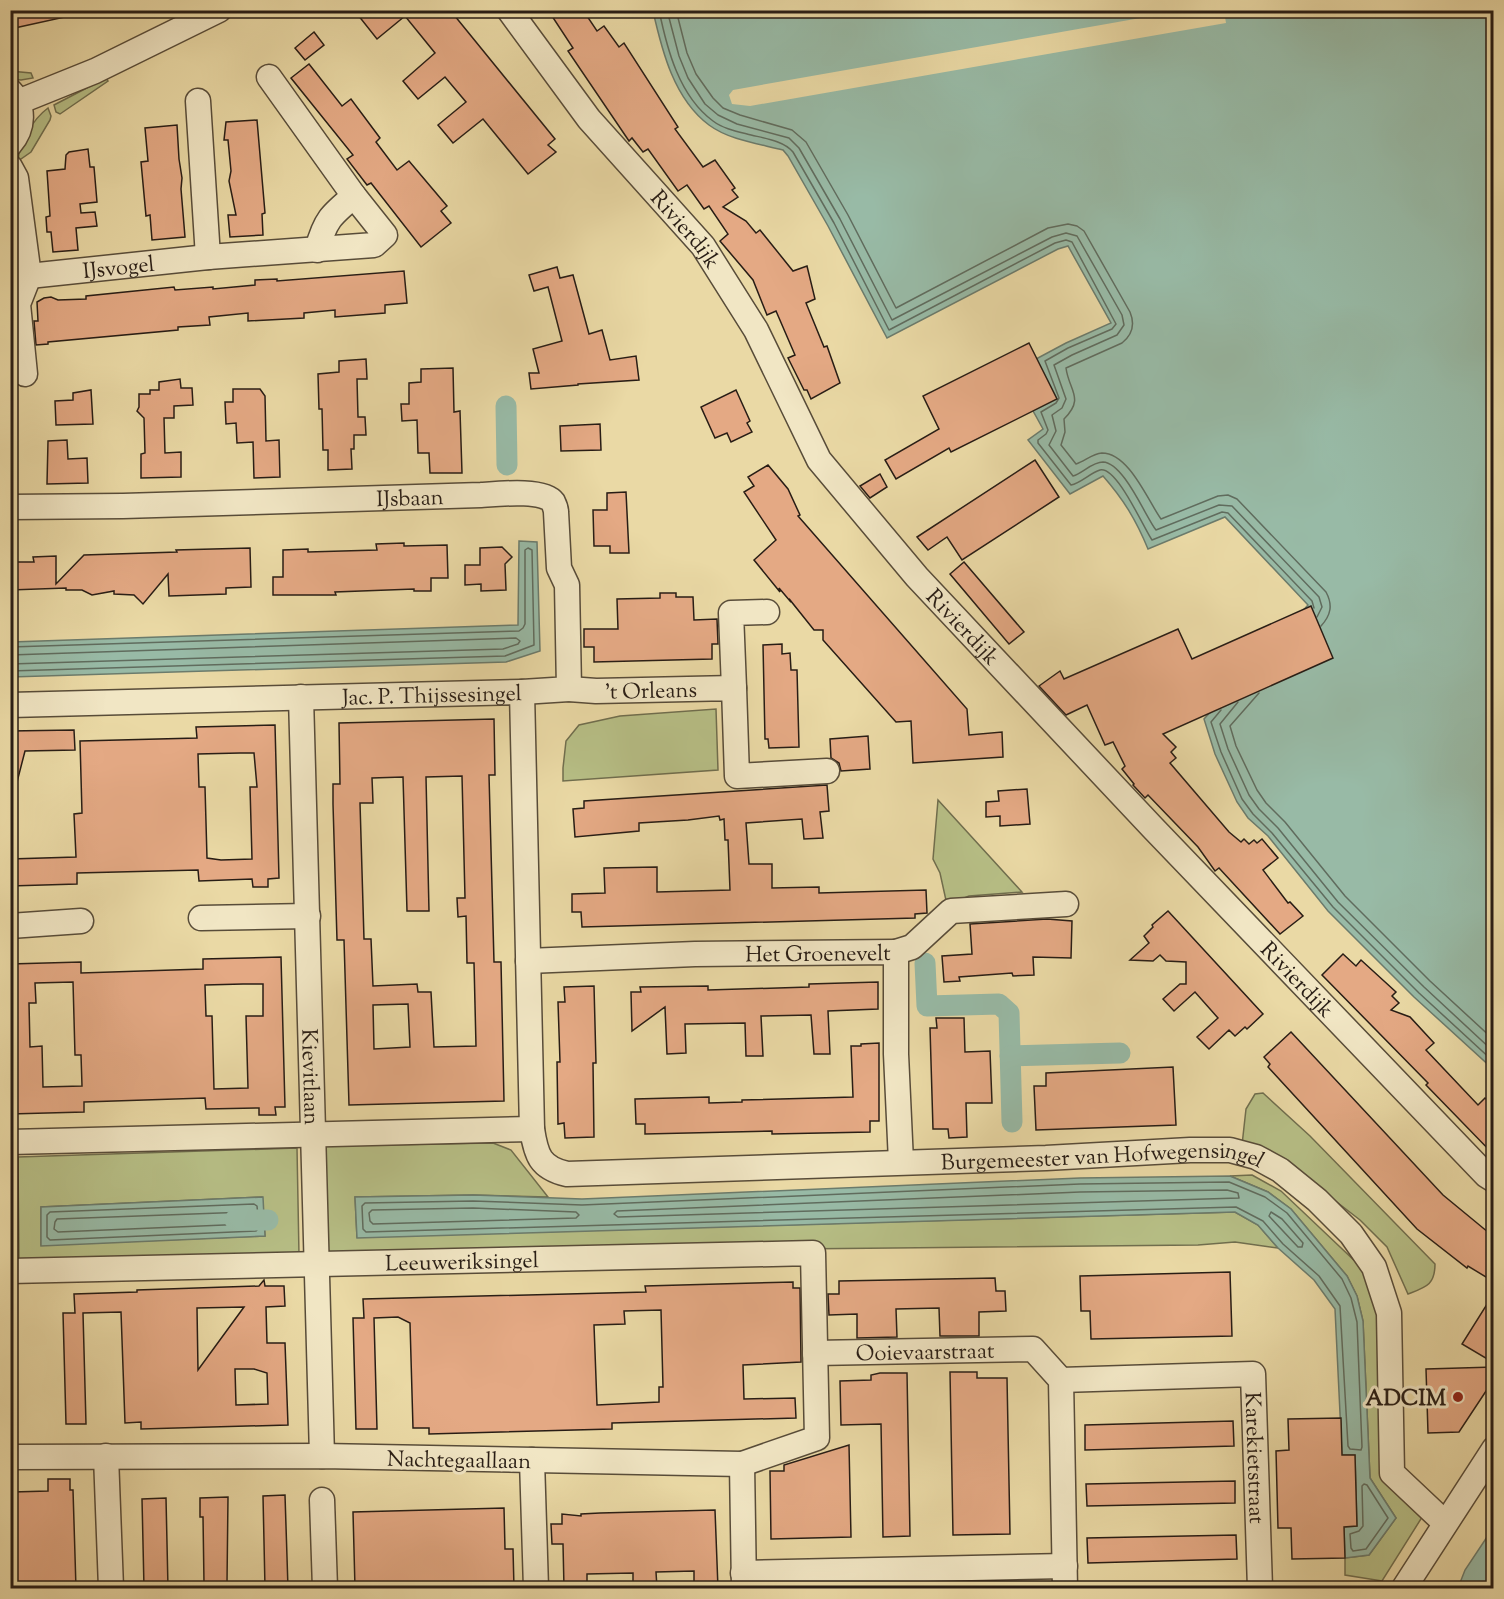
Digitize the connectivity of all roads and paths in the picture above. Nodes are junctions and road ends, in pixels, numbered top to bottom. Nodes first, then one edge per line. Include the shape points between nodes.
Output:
1 (219, 10) edge
2 (509, 10) edge
3 (269, 77) dead end
4 (14, 97) edge
5 (198, 101) dead end
6 (10, 144) edge
7 (10, 166) edge
8 (354, 196) junction
9 (317, 250) junction
10 (208, 257) junction
11 (29, 276) junction
12 (25, 374) dead end
13 (17, 504) edge
14 (767, 612) dead end
15 (734, 688) junction
16 (569, 689) junction
17 (522, 692) junction
18 (301, 697) junction
19 (10, 705) edge
20 (827, 771) dead end
21 (1066, 904) dead end
22 (308, 916) junction
23 (201, 918) dead end
24 (81, 921) dead end
25 (10, 926) edge
26 (896, 952) junction
27 (528, 961) junction
28 (532, 1129) junction
29 (314, 1136) junction
30 (10, 1142) edge
31 (901, 1162) junction
32 (1494, 1180) edge
33 (317, 1265) junction
34 (10, 1271) edge
35 (815, 1353) junction
36 (1061, 1380) junction
37 (1494, 1449) edge
38 (106, 1456) junction
39 (322, 1456) junction
40 (10, 1457) edge
41 (532, 1460) junction
42 (742, 1464) junction
43 (322, 1500) dead end
44 (1445, 1522) junction
45 (1065, 1577) edge
46 (744, 1581) edge
47 (111, 1588) edge
48 (325, 1588) edge
49 (537, 1588) edge
50 (1260, 1588) edge
51 (1404, 1588) edge

1 - 4 street via 95,71
2 - 32 street, Rivierdijk via 589,119 703,246 756,330 819,460 917,577 1161,837
3 - 8 street, IJsvogel
4 - 6 street via 21,120
5 - 10 street
7 - 11 street via 16,178
8 - 9 street via 331,215
8 - 9 street, IJsvogel via 385,235 374,245
9 - 10 street, IJsvogel
10 - 11 street, IJsvogel
11 - 12 street via 18,304
13 - 16 street, IJsbaan via 459,495 548,497 556,512 559,568 567,585
14 - 15 street via 731,613
15 - 16 street, 't Orleans
15 - 20 street via 737,776
16 - 17 street
17 - 18 street, Jac. P. Thijssesingel
17 - 27 street, Jac. P. Thijssesingel
18 - 19 street, Jac. P. Thijssesingel
18 - 22 street, Kievitlaan
21 - 26 street via 951,910 912,947
22 - 23 street
22 - 29 street, Kievitlaan
24 - 25 street
26 - 27 street, Het Groenevelt
26 - 31 street, Het Groenevelt
27 - 28 street, Jac. P. Thijssesingel
28 - 29 street
28 - 31 street, Burgemeester van Hofwegensingel via 540,1160 552,1171 567,1174
29 - 30 street
29 - 33 street, Kievitlaan
31 - 44 street, Burgemeester van Hofwegensingel via 1230,1150 1256,1157 1280,1170 1351,1234 1374,1267 1389,1313 1392,1473
33 - 34 street, Leeuweriksingel
33 - 35 street, Leeuweriksingel via 813,1253
33 - 39 street, Kievitlaan
35 - 36 street, Ooievaarstraat via 1033,1349
35 - 42 street, Nachtegaallaan via 817,1438
36 - 45 street
36 - 50 street, Karekietstraat via 1253,1374
37 - 44 street
38 - 39 street, Nachtegaallaan
38 - 40 street, Nachtegaallaan
38 - 47 street
39 - 41 street, Nachtegaallaan
41 - 42 street, Nachtegaallaan
41 - 49 street
42 - 46 street
43 - 48 street
44 - 51 street
45 - 46 street

